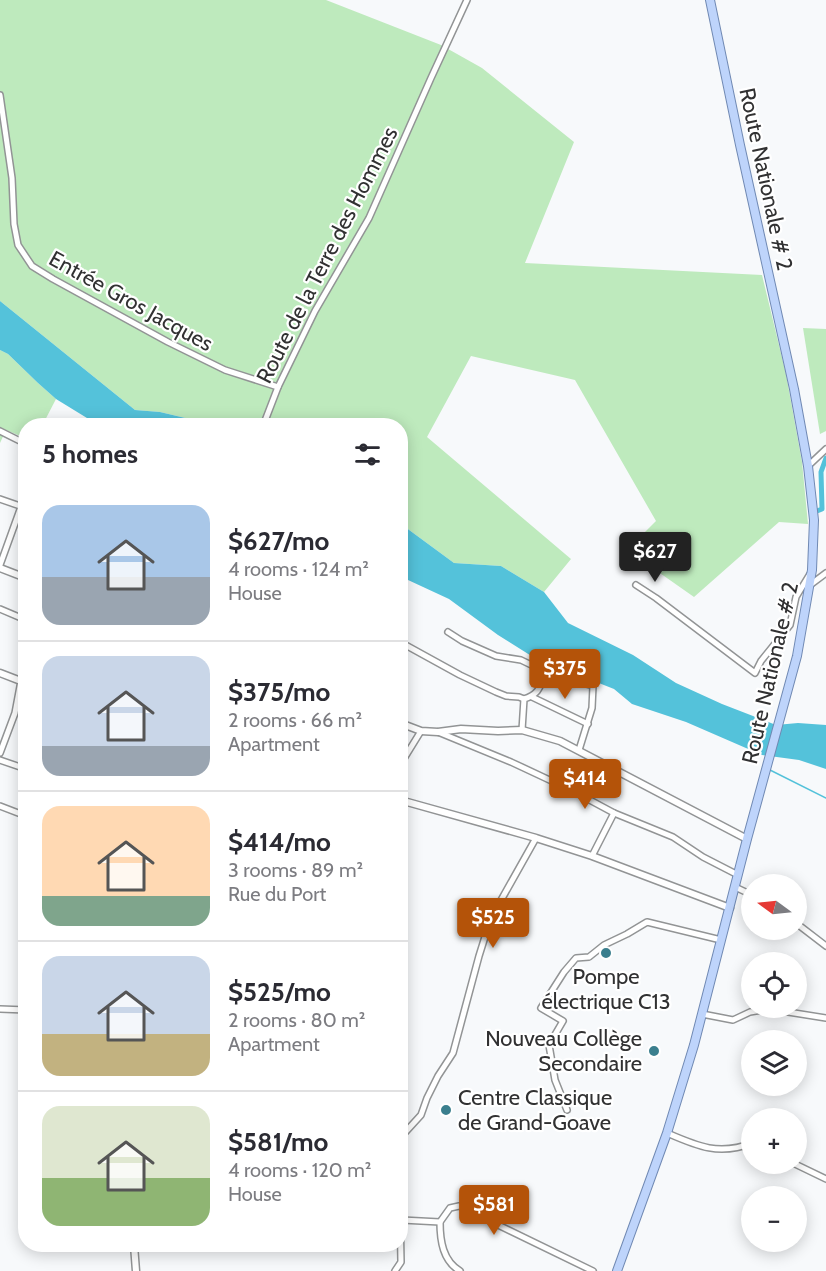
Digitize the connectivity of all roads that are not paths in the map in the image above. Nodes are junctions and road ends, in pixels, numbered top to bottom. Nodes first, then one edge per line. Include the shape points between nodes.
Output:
1 (467, 0) edge
2 (710, 0) edge
3 (0, 95) edge
4 (278, 387) junction
5 (266, 418) edge
6 (0, 431) edge
7 (18, 440) edge
8 (826, 449) edge
9 (808, 466) junction
10 (0, 499) edge
11 (18, 505) edge
12 (18, 520) edge
13 (0, 566) edge
14 (812, 570) junction
15 (826, 573) edge
16 (18, 574) edge
17 (636, 585) dead end
18 (810, 585) junction
19 (0, 609) edge
20 (18, 617) edge
21 (448, 632) dead end
22 (408, 646) edge
23 (546, 672) junction
24 (0, 673) edge
25 (18, 680) edge
26 (532, 697) junction
27 (524, 699) junction
28 (18, 701) edge
29 (588, 724) junction
30 (408, 726) edge
31 (522, 730) junction
32 (421, 731) junction
33 (438, 732) junction
34 (579, 750) junction
35 (408, 752) edge
36 (0, 753) edge
37 (0, 760) edge
38 (18, 766) edge
39 (408, 802) edge
40 (0, 806) edge
41 (18, 813) edge
42 (614, 813) junction
43 (536, 838) junction
44 (747, 839) junction
45 (592, 856) junction
46 (738, 875) junction
47 (735, 887) junction
48 (741, 890) edge
49 (730, 908) junction
50 (807, 931) edge
51 (721, 940) junction
52 (826, 946) edge
53 (0, 1009) edge
54 (18, 1010) edge
55 (702, 1014) junction
56 (826, 1018) edge
57 (567, 1110) dead end
58 (408, 1129) edge
59 (667, 1133) junction
60 (741, 1147) edge
61 (807, 1170) edge
62 (826, 1179) edge
63 (408, 1220) edge
64 (440, 1222) junction
65 (135, 1252) edge
66 (401, 1252) edge
67 (136, 1271) edge
68 (395, 1271) edge
69 (460, 1271) edge
70 (593, 1271) edge
71 (617, 1271) edge

1 - 4 street, Route de la Terre des Hommes via 369,218 315,311
2 - 9 main road, Route Nationale # 2
3 - 4 street, Entrée Gros Jacques via 14,224 18,245 32,266 168,342 225,370
4 - 5 street, Route de la Terre des Hommes
6 - 7 street
8 - 9 street
9 - 14 main road, Route Nationale # 2 via 814,520
10 - 11 street
12 - 13 street
13 - 16 street
14 - 17 street via 796,597 790,625 754,673
14 - 18 main road, Route Nationale # 2
15 - 18 street
18 - 44 main road, Route Nationale # 2 via 797,656
19 - 20 street
21 - 23 street via 496,656 521,660
22 - 27 street via 496,692
23 - 26 street
23 - 29 street via 593,686
24 - 25 street
26 - 27 street
26 - 29 street
27 - 31 street
28 - 36 street
29 - 34 street
30 - 32 street
31 - 33 street
31 - 34 street
32 - 33 street
32 - 35 street
33 - 42 street via 511,762
34 - 44 street
37 - 38 street
39 - 43 street
40 - 41 street
42 - 45 street
42 - 46 street via 673,837
43 - 45 street
43 - 58 street via 489,924 453,1053 421,1115
44 - 46 main road, Route Nationale # 2
45 - 49 street
46 - 47 main road, Route Nationale # 2
47 - 48 street
47 - 49 main road, Route Nationale # 2
49 - 51 main road, Route Nationale # 2
50 - 52 street
51 - 55 main road, Route Nationale # 2
51 - 57 street via 647,922 589,957 576,958 541,1008 562,1021 549,1046 555,1080
53 - 54 street
55 - 56 street via 733,1020 769,1009
55 - 59 main road, Route Nationale # 2
59 - 60 street via 697,1145
59 - 71 main road, Route Nationale # 2
61 - 62 street
63 - 64 street
64 - 69 street via 444,1253
64 - 70 street via 450,1208 459,1206
65 - 67 street
66 - 68 street

